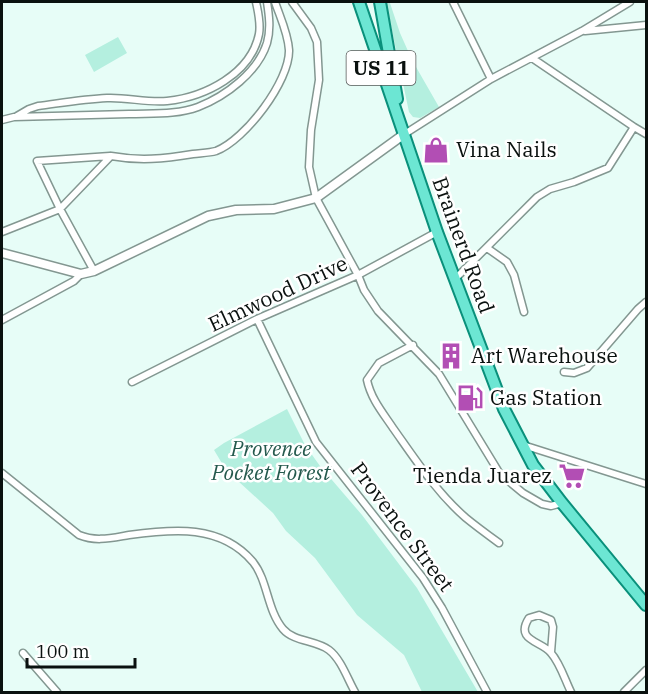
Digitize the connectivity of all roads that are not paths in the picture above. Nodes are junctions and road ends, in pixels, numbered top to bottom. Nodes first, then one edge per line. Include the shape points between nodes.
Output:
1 (256, 2) edge
2 (267, 2) edge
3 (275, 2) edge
4 (292, 2) edge
5 (359, 2) edge
6 (380, 2) edge
7 (453, 2) edge
8 (630, 2) edge
9 (646, 25) edge
10 (582, 31) junction
11 (532, 58) junction
12 (491, 79) junction
13 (14, 117) junction
14 (2, 120) edge
15 (634, 127) junction
16 (646, 134) edge
17 (404, 135) junction
18 (111, 156) junction
19 (316, 198) junction
20 (60, 209) junction
21 (2, 232) edge
22 (437, 232) junction
23 (487, 248) junction
24 (2, 253) edge
25 (94, 271) junction
26 (81, 274) junction
27 (358, 275) junction
28 (455, 279) junction
29 (646, 303) edge
30 (524, 312) dead end
31 (257, 319) junction
32 (2, 320) edge
33 (412, 345) junction
34 (564, 372) dead end
35 (132, 382) dead end
36 (522, 445) junction
37 (2, 473) edge
38 (646, 484) edge
39 (562, 503) junction
40 (499, 543) dead end
41 (646, 605) edge
42 (551, 652) junction
43 (23, 653) dead end
44 (646, 670) edge
45 (57, 693) edge
46 (355, 693) edge
47 (487, 693) edge
48 (571, 693) edge
49 (624, 693) edge

1 - 13 street via 260,31 256,44 250,56 217,86 165,101 109,98 38,106
2 - 13 street via 269,34 257,62 233,87 198,107 169,112
3 - 18 street via 287,36 287,64 266,106 237,136 217,150 160,160
4 - 19 street via 317,42 319,81 309,167
5 - 17 main road, Brainerd Road / US 11
6 - 17 main road, Brainerd Road / US 11
7 - 12 street
8 - 10 street
9 - 10 street
10 - 11 street
11 - 12 street
11 - 15 street
12 - 17 street
13 - 14 street
15 - 16 street
15 - 23 street via 608,168 537,197
17 - 19 street
17 - 22 main road, Brainerd Road / US 11
18 - 20 street
18 - 20 street via 37,161
19 - 25 street via 274,209 236,210 208,216
19 - 27 street
20 - 21 street
20 - 25 street
22 - 27 street, Elmwood Drive
22 - 28 main road, Brainerd Road / US 11
23 - 28 street
23 - 30 street via 507,262
24 - 26 street
25 - 26 street
26 - 32 street
27 - 31 street, Elmwood Drive
27 - 33 street via 378,311
28 - 36 main road, Brainerd Road / US 11 via 504,409
29 - 34 street via 587,368
31 - 35 street, Elmwood Drive
31 - 47 street, Provence Street via 316,442 423,578
33 - 39 street via 439,374 500,474 542,504
33 - 40 street via 379,363 367,380 369,389 378,407 447,499
36 - 38 street
36 - 39 main road, Brainerd Road / US 11
37 - 46 street via 79,535 88,538 102,540 169,531 218,535 230,542 253,562 279,624 286,632 328,649
39 - 41 main road, Brainerd Road / US 11
42 - 42 street via 551,620 539,615 529,618 526,634
42 - 48 street
43 - 45 street
44 - 49 street

